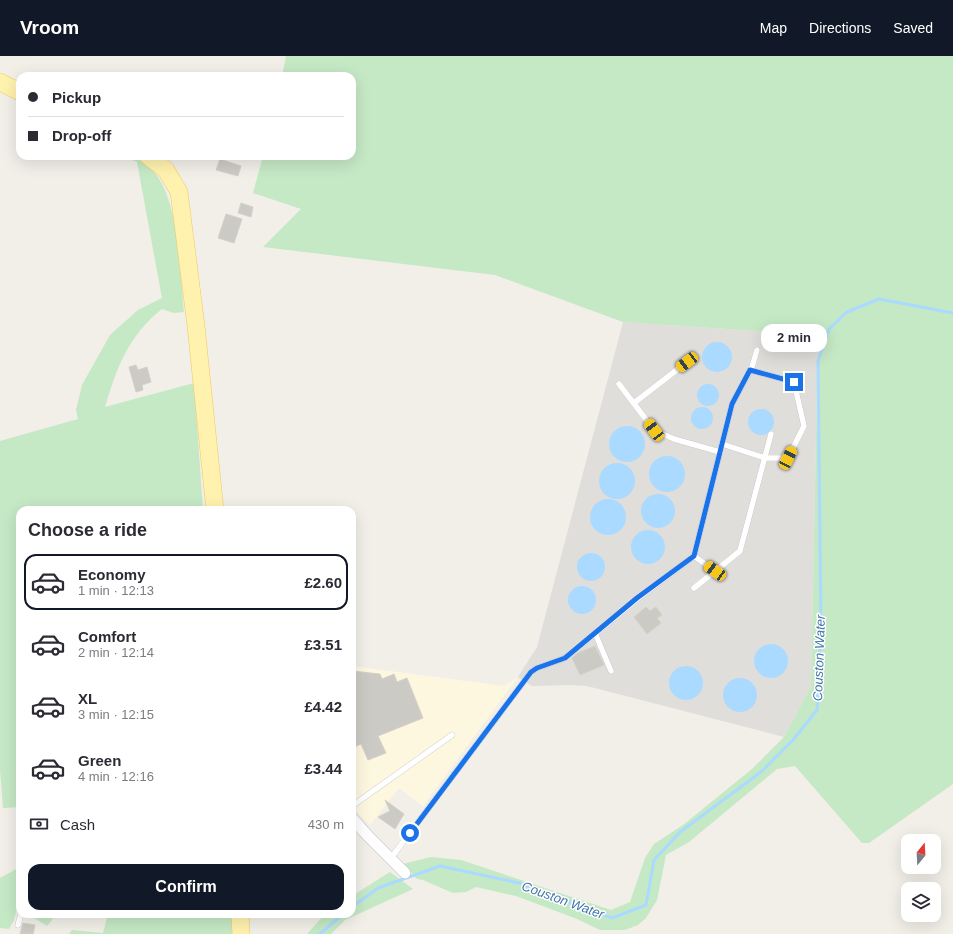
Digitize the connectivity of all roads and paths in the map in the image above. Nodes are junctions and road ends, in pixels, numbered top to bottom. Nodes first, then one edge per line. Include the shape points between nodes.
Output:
1 (0, 82) edge
2 (16, 90) edge
3 (153, 160) edge
4 (756, 350) dead end
5 (687, 362) dead end
6 (750, 370) junction
7 (619, 384) dead end
8 (634, 403) junction
9 (772, 434) dead end
10 (722, 444) junction
11 (720, 452) junction
12 (765, 458) junction
13 (215, 506) edge
14 (694, 556) junction
15 (715, 571) junction
16 (694, 588) dead end
17 (595, 633) junction
18 (611, 671) dead end
19 (452, 734) dead end
20 (356, 803) edge
21 (356, 823) edge
22 (391, 858) junction
23 (405, 873) dead end
24 (20, 918) edge
25 (240, 918) edge
26 (18, 925) dead end
27 (241, 934) edge

1 - 2 main road
3 - 13 main road via 166,170 179,192
4 - 6 lane
5 - 8 lane
6 - 10 lane via 732,404
6 - 12 lane via 794,382 804,426 788,458
7 - 8 lane
8 - 11 lane via 654,430 661,434
9 - 12 lane
10 - 11 lane
10 - 12 lane
11 - 14 lane
12 - 15 lane via 740,551
14 - 15 lane
14 - 17 lane
15 - 16 lane
17 - 18 lane
17 - 22 lane via 565,658 531,672
19 - 20 lane
21 - 22 street
22 - 23 street
24 - 26 lane
25 - 27 main road

